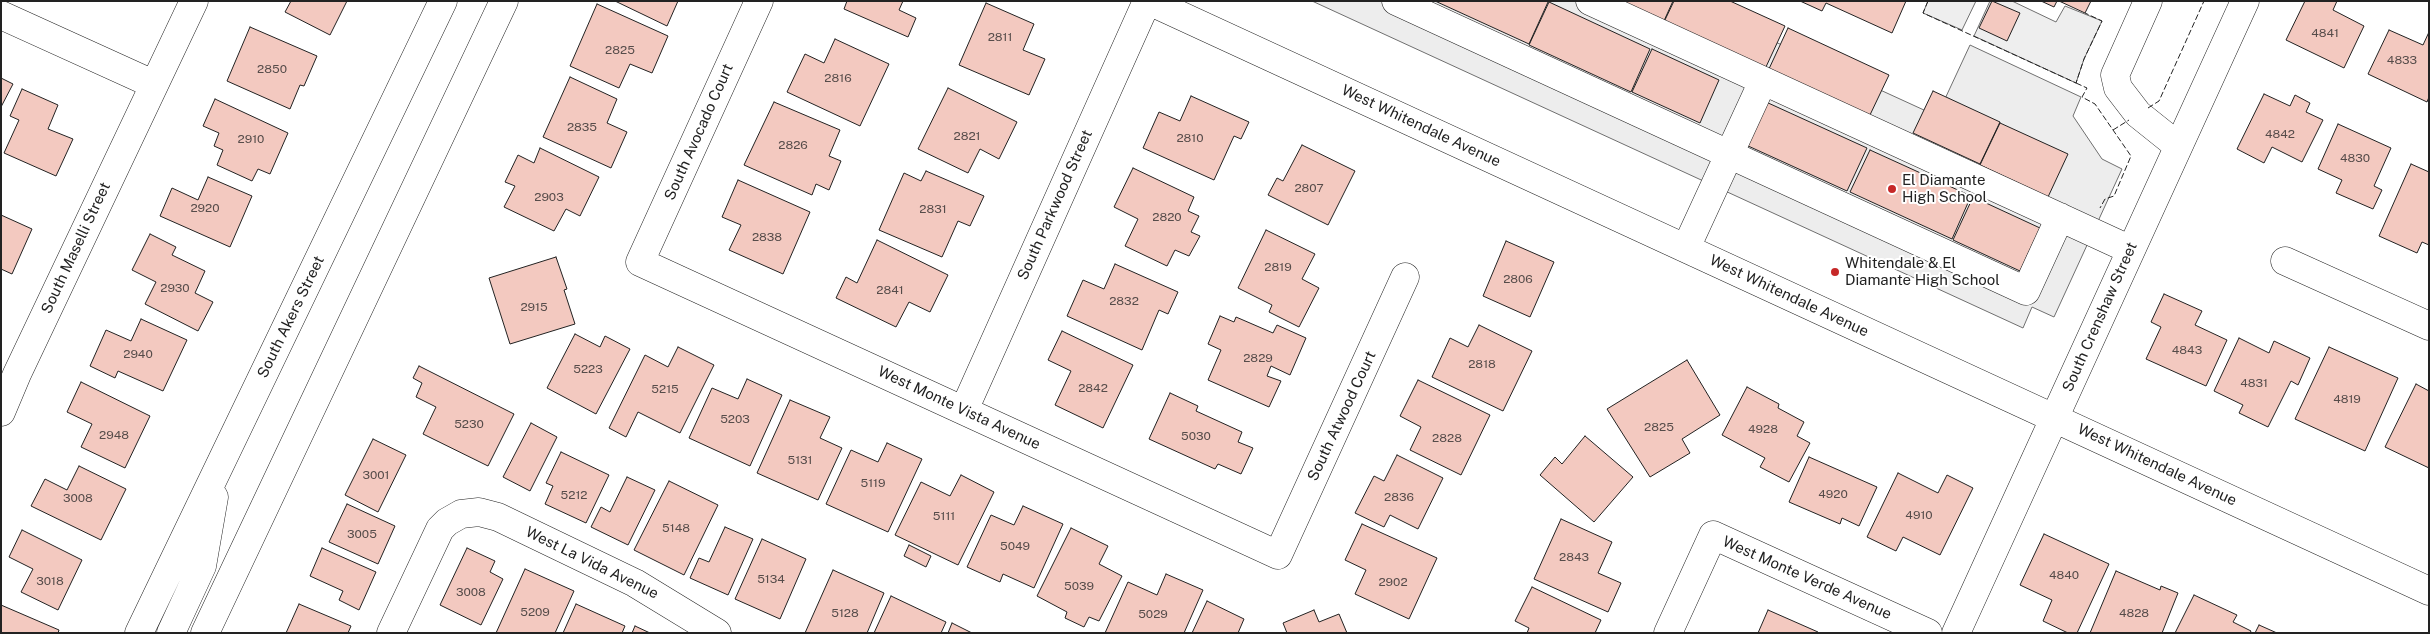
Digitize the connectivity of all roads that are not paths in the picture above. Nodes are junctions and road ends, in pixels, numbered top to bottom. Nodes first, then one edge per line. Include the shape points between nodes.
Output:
1 (194, 1) edge
2 (443, 1) edge
3 (504, 1) edge
4 (759, 1) edge
5 (1148, 1) edge
6 (1396, 1) edge
7 (1590, 1) edge
8 (2148, 1) edge
9 (2245, 1) edge
10 (1, 15) edge
11 (1764, 81) junction
12 (153, 84) junction
13 (2178, 146) junction
14 (1729, 156) junction
15 (2060, 217) junction
16 (1686, 248) junction
17 (2131, 250) junction
18 (2285, 261) dead end
19 (640, 262) joint
20 (1406, 277) dead end
21 (2429, 326) edge
22 (9, 370) edge
23 (964, 410) junction
24 (1, 412) edge
25 (2055, 418) junction
26 (221, 461) junction
27 (1278, 555) joint
28 (2429, 591) edge
29 (139, 633) edge
30 (171, 633) edge
31 (205, 633) edge
32 (391, 633) edge
33 (717, 633) edge
34 (1668, 633) edge
35 (1928, 633) edge
36 (1956, 633) edge

1 - 12 street, South Maselli Street
2 - 26 street, South Akers Street
3 - 31 street
4 - 19 street, South Avocado Court
5 - 16 street, West Whitendale Avenue
5 - 23 street, South Parkwood Street
6 - 14 street
7 - 11 street
8 - 13 street via 2115,75 2118,88 2138,114
9 - 13 street, South Crenshaw Street
10 - 12 street
11 - 14 street
11 - 15 street
12 - 22 street, South Maselli Street
13 - 17 street, South Crenshaw Street
14 - 15 street via 2026,291
14 - 16 street
15 - 17 street
16 - 25 street, West Whitendale Avenue
17 - 25 street, South Crenshaw Street
18 - 21 street
19 - 23 street, West Monte Vista Avenue
20 - 27 street, South Atwood Court
22 - 24 street, South Maselli Street
23 - 27 street, West Monte Vista Avenue
25 - 28 street, West Whitendale Avenue
25 - 36 street, South Crenshaw Street
26 - 29 street, South Akers Street
26 - 30 street via 202,566
32 - 33 street, West La Vida Avenue via 437,533 461,514 479,512 502,518 651,591
34 - 35 street, West Monte Verde Avenue via 1713,535

